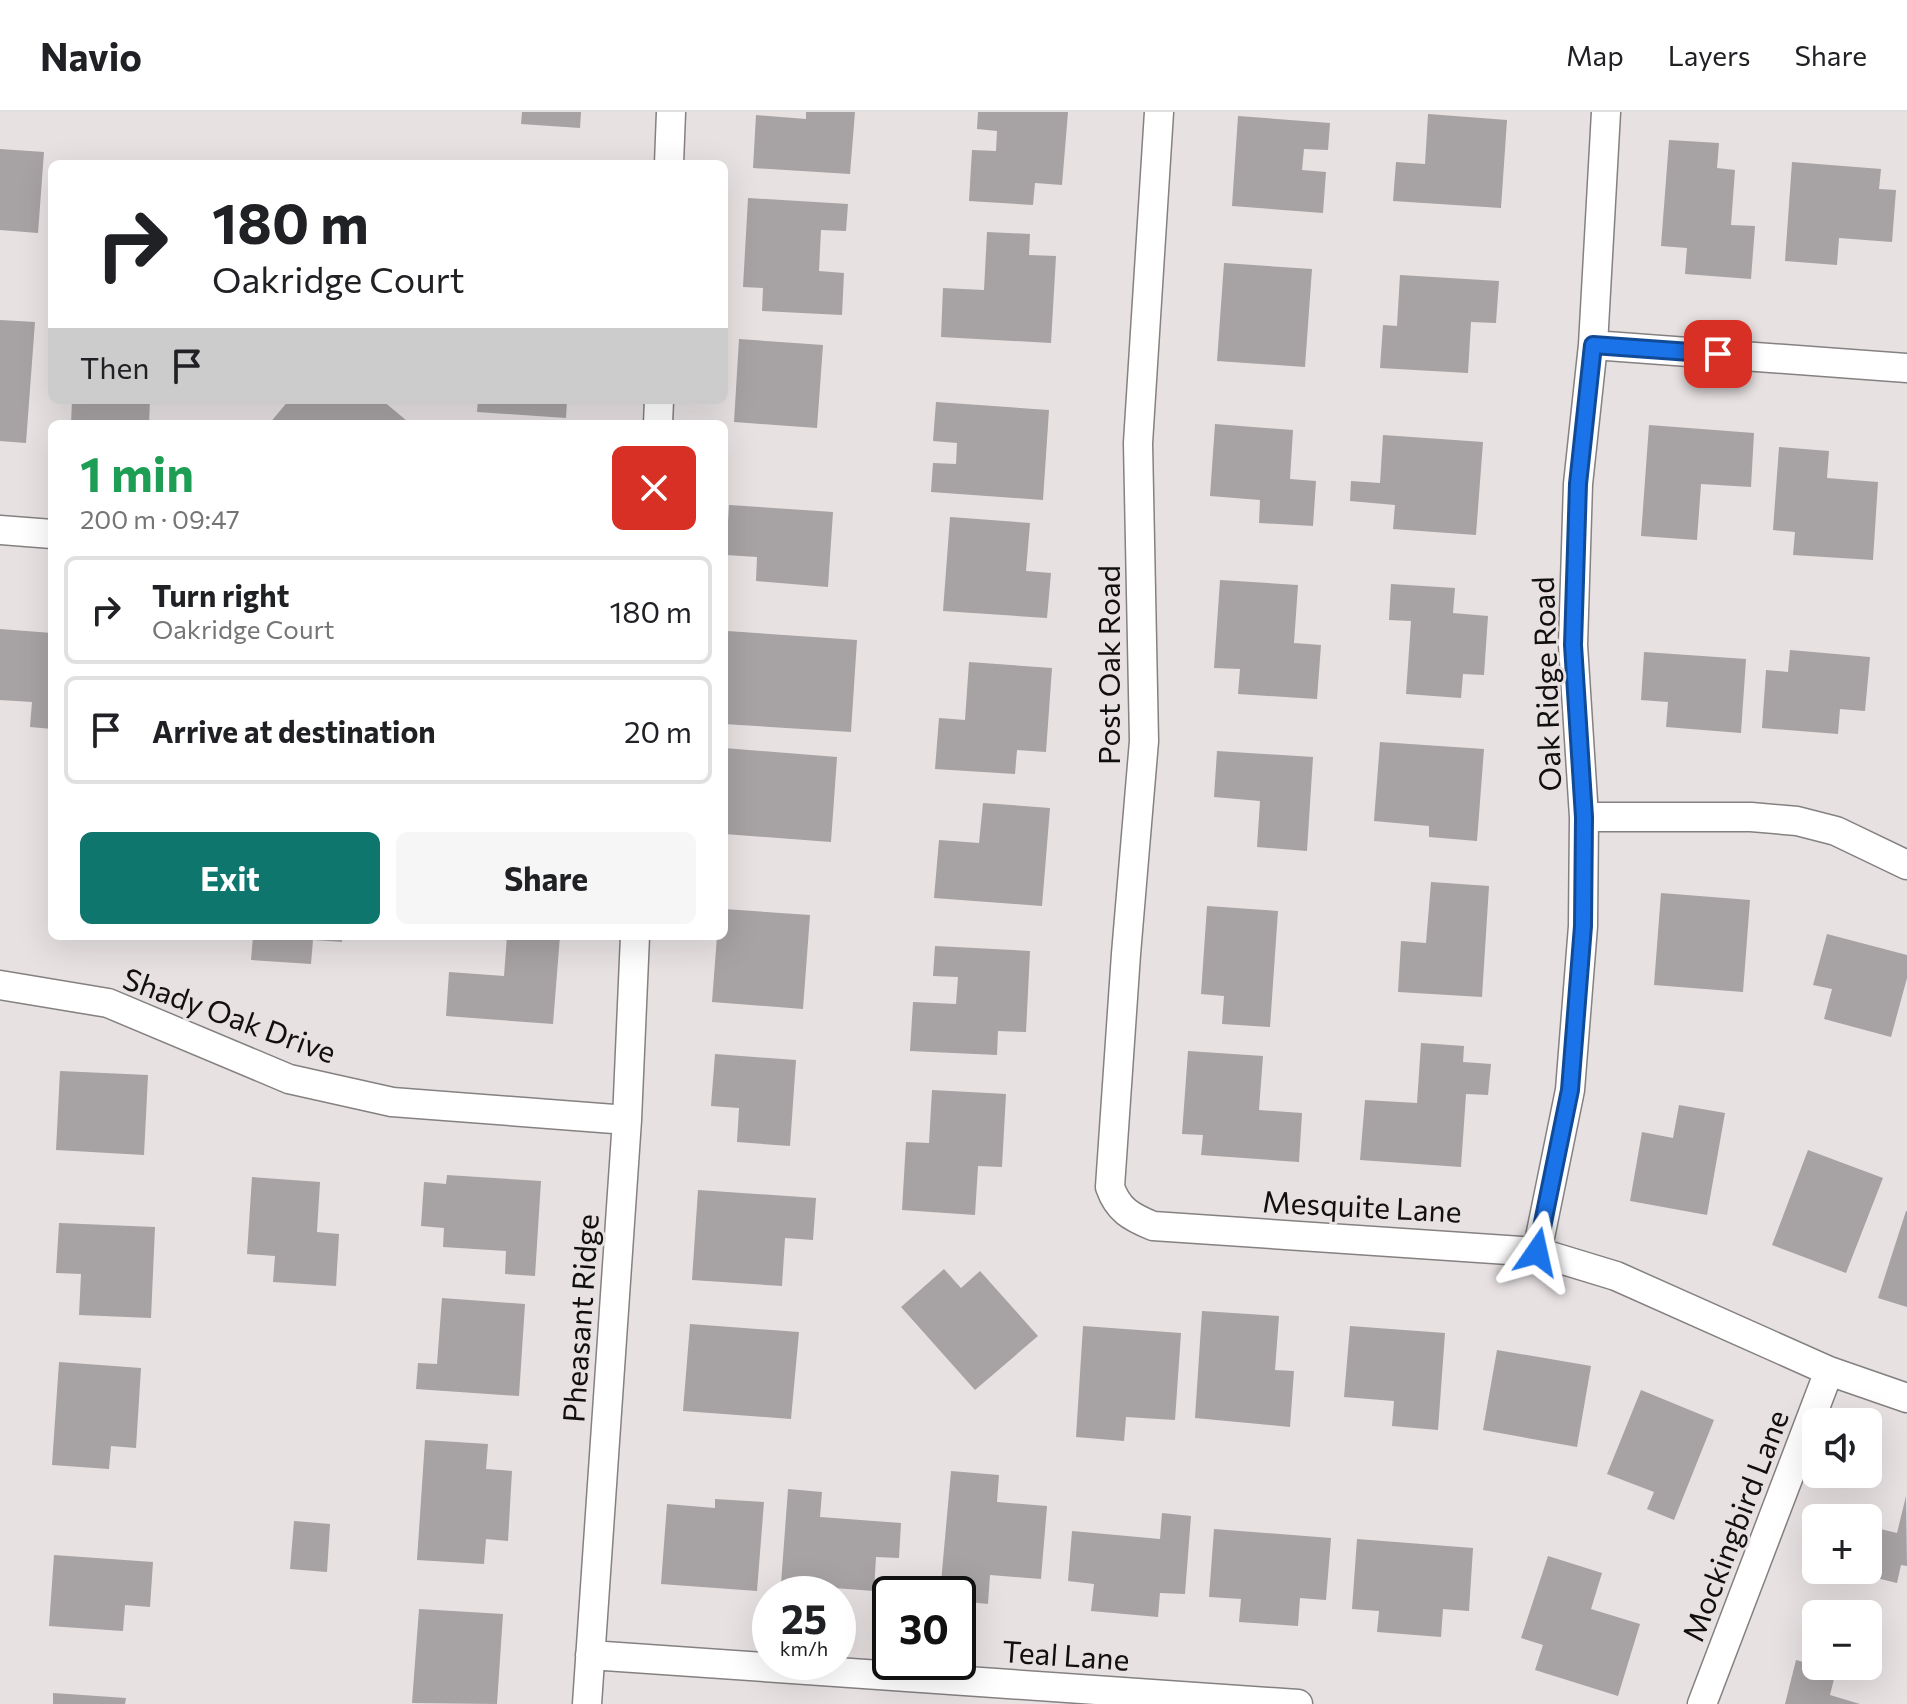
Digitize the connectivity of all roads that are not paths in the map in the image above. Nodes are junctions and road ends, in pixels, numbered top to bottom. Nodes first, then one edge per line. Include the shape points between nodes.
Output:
1 (671, 112) edge
2 (1159, 112) edge
3 (1606, 112) edge
4 (669, 160) edge
5 (1593, 345) junction
6 (1907, 368) edge
7 (0, 530) edge
8 (48, 534) edge
9 (1584, 817) junction
10 (1907, 865) edge
11 (635, 940) edge
12 (0, 985) edge
13 (627, 1120) junction
14 (1125, 1212) joint
15 (1537, 1252) junction
16 (1829, 1371) junction
17 (1907, 1398) edge
18 (590, 1655) junction
19 (587, 1704) edge
20 (1298, 1704) edge
21 (1702, 1704) edge

1 - 4 street
2 - 14 street, Post Oak Road via 1138,443 1144,741 1110,1187 1115,1204
3 - 5 street, Oak Ridge Road
5 - 6 street
5 - 9 street, Oak Ridge Road via 1578,484 1573,645
7 - 8 street
9 - 10 street via 1797,821 1836,831
9 - 15 street, Oak Ridge Road via 1583,926 1570,1090
11 - 13 street, Pheasant Ridge
12 - 13 street, Shady Oak Drive via 108,1003 289,1079 392,1102
13 - 18 street, Pheasant Ridge
14 - 15 street, Mesquite Lane via 1153,1226
15 - 16 street, Mesquite Lane via 1616,1276
16 - 17 street, Mesquite Lane
16 - 21 street, Mockingbird Lane
18 - 19 street, Pheasant Ridge
18 - 20 street, Teal Lane

